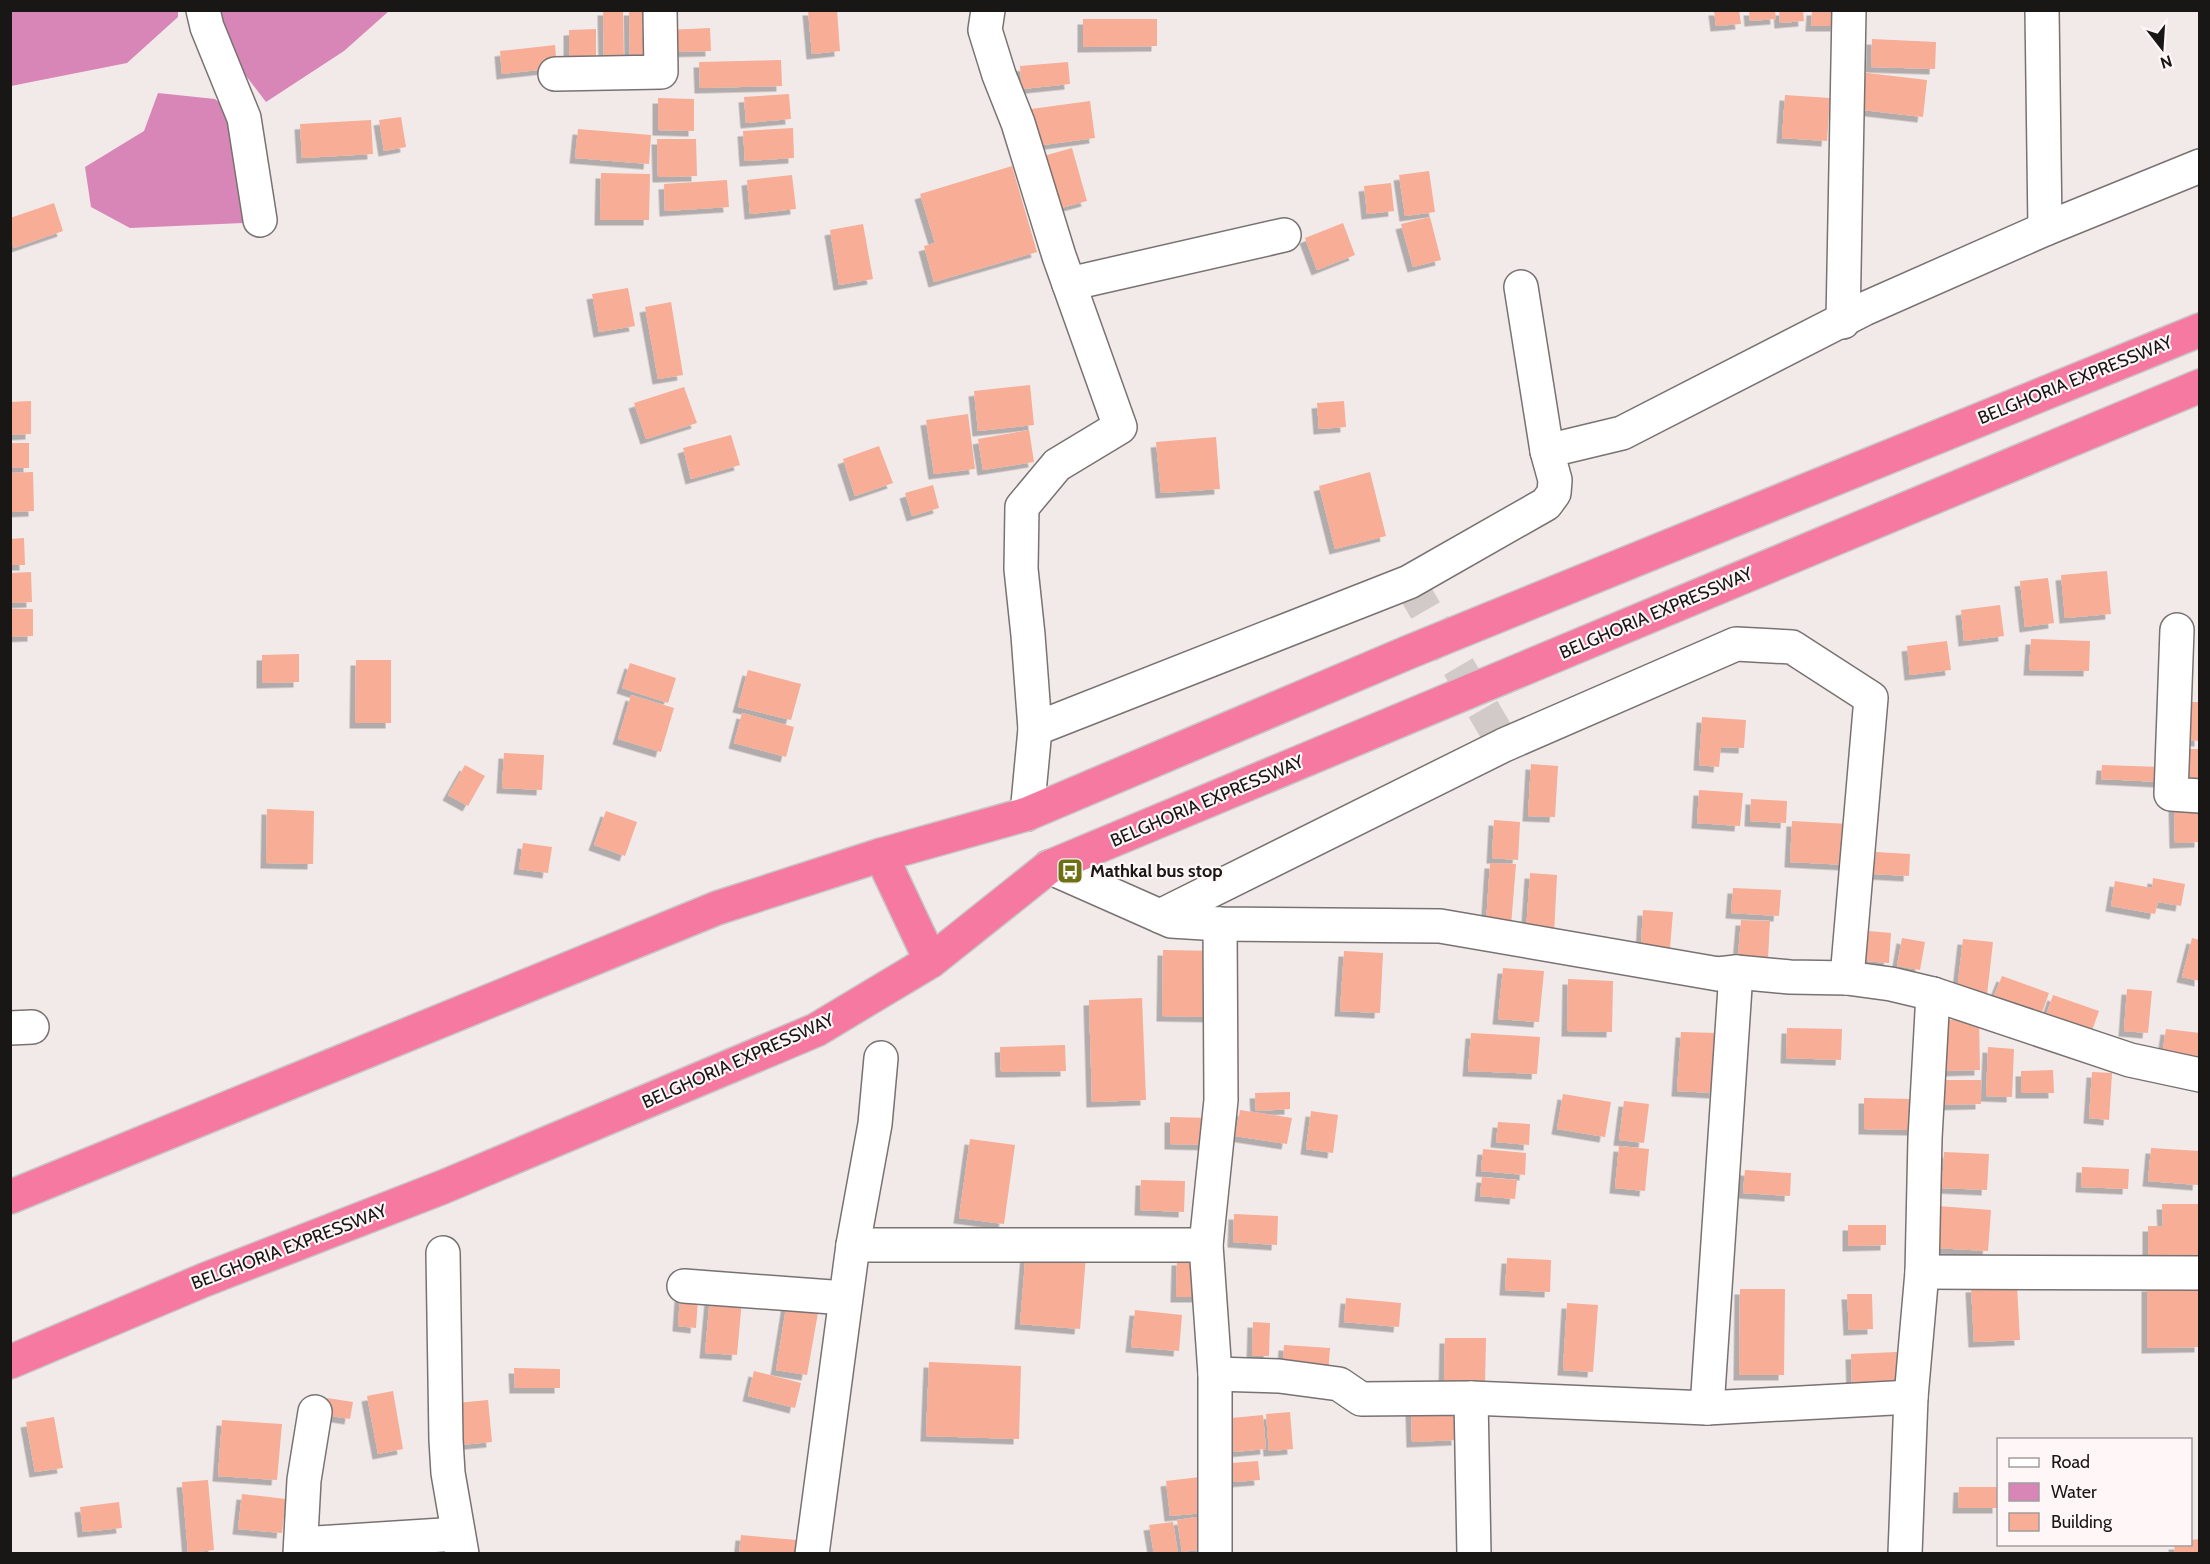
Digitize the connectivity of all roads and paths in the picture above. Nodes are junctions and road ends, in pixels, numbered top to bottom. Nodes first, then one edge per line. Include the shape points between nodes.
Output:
1 (203, 10) edge
2 (660, 10) edge
3 (988, 10) edge
4 (1849, 10) edge
5 (2042, 10) edge
6 (555, 74) dead end
7 (2199, 166) edge
8 (260, 220) dead end
9 (2045, 229) junction
10 (1284, 235) dead end
11 (1069, 284) junction
12 (1521, 287) dead end
13 (1842, 322) junction
14 (2199, 330) edge
15 (2199, 386) edge
16 (1547, 451) junction
17 (2177, 630) dead end
18 (1035, 729) junction
19 (2199, 796) edge
20 (1027, 814) junction
21 (881, 855) junction
22 (1049, 867) junction
23 (1160, 916) junction
24 (1221, 924) junction
25 (931, 961) junction
26 (1736, 972) junction
27 (1847, 978) junction
28 (1933, 994) junction
29 (881, 1058) dead end
30 (2199, 1075) edge
31 (10, 1197) edge
32 (853, 1245) junction
33 (1206, 1245) junction
34 (443, 1253) dead end
35 (1922, 1272) junction
36 (2199, 1273) edge
37 (684, 1286) dead end
38 (845, 1298) junction
39 (10, 1362) edge
40 (1215, 1374) junction
41 (1911, 1397) junction
42 (1471, 1398) junction
43 (1707, 1408) junction
44 (315, 1412) dead end
45 (460, 1544) edge
46 (301, 1549) edge
47 (812, 1554) edge
48 (1215, 1554) edge
49 (1474, 1554) edge
50 (1905, 1554) edge

1 - 8 street via 244,117
2 - 6 street via 662,72
3 - 11 street via 986,30
4 - 13 street
5 - 9 street
7 - 9 street
9 - 13 street
10 - 11 street
11 - 18 street via 1120,427 1057,465 1022,507 1021,569
12 - 16 street
13 - 16 street via 1622,433
14 - 20 highway, BELGHORIA EXPRESSWAY via 1398,657
15 - 22 highway, BELGHORIA EXPRESSWAY
16 - 18 street via 1555,480 1554,493 1546,504 1409,582
17 - 19 street via 2171,794
18 - 20 street
20 - 21 highway, BELGHORIA EXPRESSWAY
21 - 25 highway
21 - 31 highway, BELGHORIA EXPRESSWAY via 717,908
22 - 23 street
22 - 25 highway, BELGHORIA EXPRESSWAY
23 - 24 street via 1171,921
23 - 27 street via 1504,745 1736,644 1792,647 1871,698
24 - 26 street via 1440,926 1718,974
24 - 33 street via 1221,1100
25 - 39 highway, BELGHORIA EXPRESSWAY via 816,1030
26 - 27 street
26 - 43 street
27 - 28 street
28 - 30 street via 2130,1060
28 - 35 street
29 - 32 street via 875,1124
32 - 33 street
32 - 38 street
33 - 40 street
34 - 45 street via 446,1440
35 - 36 street
35 - 41 street
37 - 38 street
38 - 47 street
40 - 42 street via 1279,1376 1339,1384 1361,1399
40 - 48 street
41 - 43 street
41 - 50 street
42 - 43 street
42 - 49 street
44 - 46 street via 304,1480
45 - 46 street

